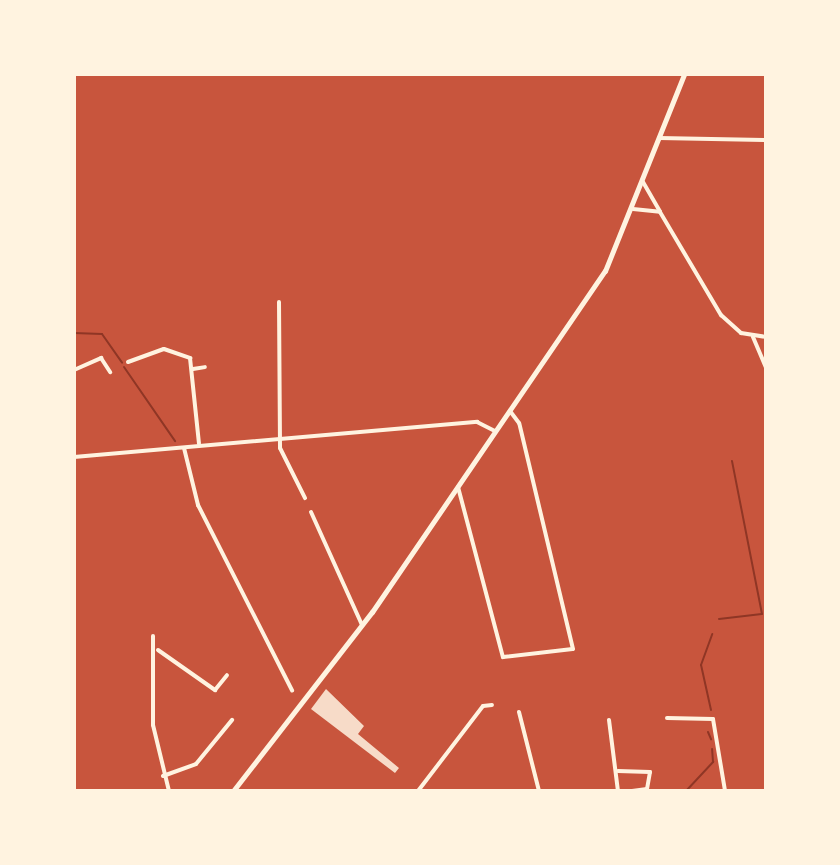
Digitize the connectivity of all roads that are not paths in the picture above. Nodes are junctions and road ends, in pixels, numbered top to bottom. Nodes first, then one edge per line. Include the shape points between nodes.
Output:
1 (684, 74) edge
2 (659, 138) junction
3 (766, 140) edge
4 (643, 182) junction
5 (633, 209) junction
6 (660, 212) junction
7 (279, 302) dead end
8 (753, 337) junction
9 (766, 337) edge
10 (128, 362) dead end
11 (205, 367) dead end
12 (766, 368) edge
13 (193, 369) junction
14 (74, 370) edge
15 (110, 372) dead end
16 (510, 411) junction
17 (496, 432) junction
18 (279, 439) junction
19 (199, 444) junction
20 (184, 448) junction
21 (74, 457) edge
22 (458, 487) junction
23 (305, 498) dead end
24 (311, 512) dead end
25 (362, 625) junction
26 (153, 636) dead end
27 (158, 650) junction
28 (227, 675) dead end
29 (292, 690) dead end
30 (492, 705) dead end
31 (519, 712) dead end
32 (667, 718) dead end
33 (232, 720) dead end
34 (609, 720) dead end
35 (618, 771) junction
36 (163, 776) junction
37 (169, 791) edge
38 (233, 791) edge
39 (418, 791) edge
40 (539, 791) edge
41 (618, 791) edge
42 (632, 791) edge
43 (725, 791) edge

1 - 2 main road
2 - 3 street
2 - 4 main road
4 - 5 main road
4 - 6 street
5 - 6 street
5 - 16 main road via 605,271
6 - 8 street via 712,304
7 - 18 street
8 - 9 street
8 - 12 street
10 - 13 street via 164,349 190,358
11 - 13 street
13 - 19 street
14 - 15 street via 101,358
16 - 17 main road
16 - 22 street via 519,423 573,649 503,657
17 - 18 street via 477,422
17 - 22 main road
18 - 19 street
18 - 23 street
19 - 20 street
20 - 21 street
20 - 29 street via 198,505
22 - 25 main road
24 - 25 street
25 - 38 main road
26 - 27 street
27 - 28 street via 215,690
27 - 36 street via 153,725
30 - 39 street via 483,706
31 - 40 street
32 - 43 street via 713,719
33 - 36 street via 196,764
34 - 35 street
35 - 41 street
35 - 42 street via 650,772 647,789
36 - 37 street

